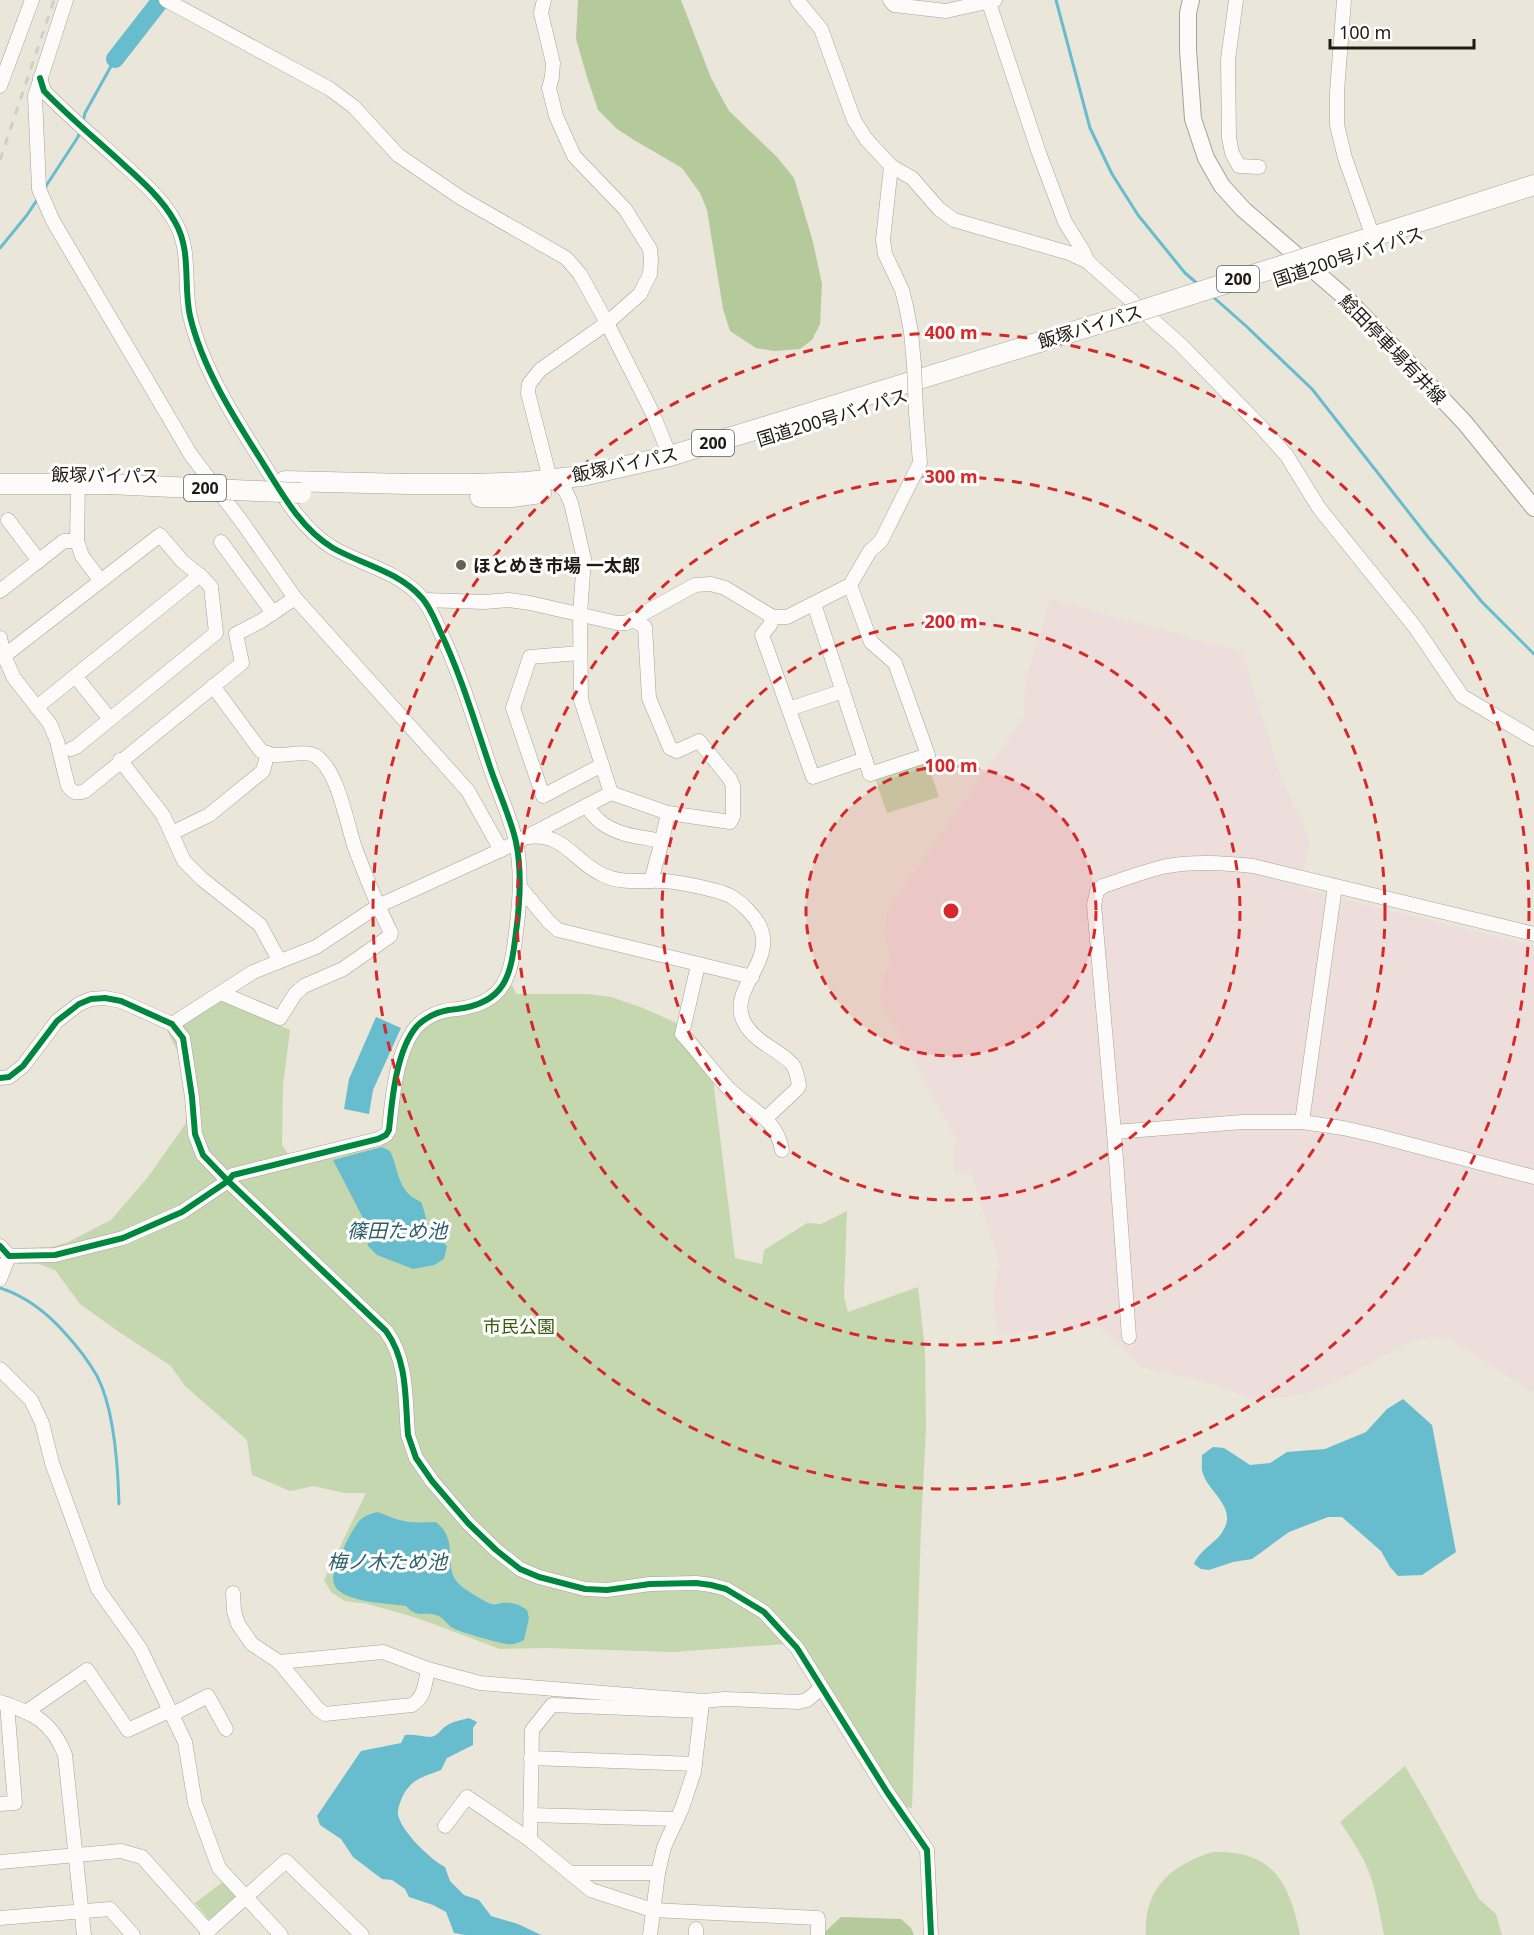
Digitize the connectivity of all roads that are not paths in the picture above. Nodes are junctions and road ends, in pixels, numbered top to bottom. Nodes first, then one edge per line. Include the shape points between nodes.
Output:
1 (32, 0) edge
2 (66, 0) edge
3 (166, 0) edge
4 (544, 0) edge
5 (890, 0) edge
6 (1191, 0) edge
7 (1236, 0) edge
8 (1344, 0) edge
9 (991, 1) edge
10 (804, 3) edge
11 (40, 78) junction
12 (0, 86) edge
13 (891, 166) junction
14 (1259, 167) dead end
15 (1534, 186) edge
16 (1534, 198) edge
17 (1373, 237) junction
18 (1354, 248) junction
19 (1088, 262) junction
20 (1132, 319) junction
21 (607, 323) junction
22 (670, 456) junction
23 (0, 473) edge
24 (107, 479) junction
25 (0, 484) edge
26 (78, 484) junction
27 (558, 485) junction
28 (1534, 508) edge
29 (8, 520) dead end
30 (77, 541) junction
31 (220, 542) dead end
32 (39, 561) junction
33 (242, 571) junction
34 (200, 575) junction
35 (228, 576) dead end
36 (101, 581) junction
37 (850, 585) junction
38 (0, 591) edge
39 (295, 598) junction
40 (424, 600) junction
41 (814, 604) junction
42 (273, 613) junction
43 (580, 614) junction
44 (773, 617) junction
45 (634, 620) junction
46 (0, 638) edge
47 (580, 653) junction
48 (4, 656) junction
49 (75, 676) junction
50 (213, 686) junction
51 (843, 692) junction
52 (37, 706) junction
53 (789, 709) junction
54 (110, 720) junction
55 (1534, 739) edge
56 (71, 748) dead end
57 (268, 753) junction
58 (865, 759) junction
59 (120, 760) junction
60 (602, 765) junction
61 (611, 794) junction
62 (586, 806) junction
63 (668, 813) junction
64 (172, 833) junction
65 (520, 839) junction
66 (662, 841) junction
67 (501, 850) junction
68 (651, 881) junction
69 (1335, 885) junction
70 (520, 887) junction
71 (378, 906) junction
72 (1534, 934) edge
73 (279, 960) junction
74 (698, 964) junction
75 (752, 977) junction
76 (221, 993) junction
77 (172, 1024) junction
78 (0, 1078) edge
79 (765, 1118) junction
80 (1302, 1122) junction
81 (1114, 1132) junction
82 (782, 1150) dead end
83 (1534, 1176) edge
84 (228, 1181) junction
85 (4, 1251) edge
86 (0, 1279) edge
87 (1129, 1337) dead end
88 (0, 1369) edge
89 (233, 1593) dead end
90 (279, 1662) junction
91 (428, 1670) junction
92 (821, 1688) junction
93 (4, 1703) edge
94 (702, 1706) junction
95 (26, 1712) junction
96 (170, 1713) junction
97 (226, 1729) dead end
98 (531, 1758) junction
99 (695, 1764) junction
100 (0, 1804) edge
101 (530, 1815) junction
102 (677, 1819) junction
103 (445, 1826) dead end
104 (530, 1840) junction
105 (76, 1855) junction
106 (0, 1863) edge
107 (570, 1873) junction
108 (658, 1873) junction
109 (245, 1899) junction
110 (652, 1910) junction
111 (82, 1911) junction
112 (0, 1918) edge
113 (208, 1933) edge
114 (84, 1935) edge
115 (133, 1935) edge
116 (281, 1935) edge
117 (362, 1935) edge
118 (650, 1935) edge
119 (818, 1935) edge
120 (931, 1935) edge

1 - 12 street
2 - 11 street
3 - 21 street via 330,90 354,107 398,155 469,203 567,258
4 - 21 street via 541,13 553,63 549,88 556,116 574,156 625,209 650,249 650,274 643,289
5 - 9 street via 894,5 946,10
6 - 28 main road, 鯰田停車場有井線 via 1188,50 1193,119 1206,158 1222,186 1382,335 1465,423
7 - 14 street via 1228,60 1229,138 1239,166
8 - 17 street via 1337,125
9 - 19 street via 1039,153 1065,222
10 - 13 street via 821,29 854,120
11 - 39 street via 35,96 39,189 53,221 191,456
11 - 40 street via 44,91 146,185 177,224 185,253 190,317 206,361 286,500 309,530 324,542 396,577
13 - 19 street via 912,177 939,209 954,220
13 - 37 street, bridge via 883,240 885,254 902,290 911,332 920,463 881,541 870,551
15 - 17 highway, 200
16 - 18 highway, 国道200号バイパス / 200
17 - 18 highway, 200
18 - 20 highway, 国道200号バイパス / 200
19 - 55 street via 1181,345 1269,435 1287,456 1318,508 1415,627 1462,696
20 - 22 highway, 飯塚バイパス / 200
20 - 27 highway, 国道200号バイパス / 200 via 674,466 614,481
21 - 22 street
21 - 27 street via 540,370 528,384
22 - 27 highway, 飯塚バイパス / 200
23 - 24 highway, 飯塚バイパス / 200
24 - 26 highway, 国道200号バイパス / 200
24 - 27 highway, 国道200号バイパス / 200, bridge via 458,497 512,496
25 - 26 highway, 国道200号バイパス / 200
26 - 30 street
27 - 43 street via 575,513 584,559
29 - 32 street
30 - 32 street via 64,541
30 - 36 street via 82,556
31 - 33 street
32 - 38 street
33 - 35 street
33 - 42 street
34 - 36 street via 160,535
34 - 49 street
34 - 54 street via 211,587 216,633
36 - 48 street
37 - 41 street
37 - 58 street via 871,642 895,663 927,755 870,774
39 - 42 street
39 - 67 street via 468,790
40 - 43 street via 509,600
40 - 65 street via 450,651
41 - 44 street via 787,617
41 - 51 street
42 - 50 street via 236,634 242,663
43 - 45 street via 617,623
43 - 47 street
44 - 45 street via 725,588 711,584 695,585
44 - 53 street via 762,635
45 - 63 street via 645,627 649,698 670,748 677,750 699,741 733,786 732,821
46 - 48 street
47 - 60 street via 581,700
47 - 60 street via 530,657 513,708 543,796
48 - 52 street via 14,678
49 - 52 street
49 - 54 street
50 - 57 street via 261,751
50 - 59 street
51 - 53 street
51 - 58 street
52 - 59 street via 50,724 73,792 85,791
53 - 58 street via 813,777
54 - 56 street
57 - 64 street via 263,771 209,815
57 - 71 street via 310,754 327,769 340,794
59 - 64 street via 163,815
60 - 61 street
61 - 62 street
61 - 63 street
62 - 65 street
62 - 66 street via 614,830
63 - 66 street
64 - 73 street via 183,861 260,925
65 - 67 street
65 - 68 street via 539,835 551,838 598,873 614,880
65 - 70 street
66 - 68 street
67 - 71 street
68 - 75 street via 731,896 747,910 760,928 762,940 762,954
69 - 72 street
69 - 80 street
69 - 81 street via 1253,866 1201,862 1168,866 1097,891 1094,904
70 - 74 street via 558,930
70 - 84 street via 511,960 502,986 482,1004 444,1010 416,1027 395,1074 386,1135 233,1174
71 - 73 street via 316,946
71 - 76 street via 390,936 343,969 304,986 280,1018
73 - 76 street
74 - 75 street
74 - 79 street via 682,1034 729,1089
75 - 79 street via 741,999 743,1022 755,1037 793,1065 799,1086
76 - 77 street
77 - 78 street via 122,1001 91,999 57,1021 23,1066 9,1077
77 - 84 street via 183,1038 198,1145
79 - 82 street via 778,1134
80 - 81 street via 1243,1122
80 - 83 street via 1378,1136
81 - 87 street
84 - 85 street via 182,1212 123,1238 55,1255
84 - 92 street via 387,1331 402,1362 408,1435 416,1458 453,1506 507,1560 539,1577 585,1589 696,1583 726,1589 764,1612 781,1629
85 - 86 street
88 - 96 street via 31,1400 42,1422 52,1463 98,1589 140,1648
89 - 90 street via 238,1624 252,1644
90 - 91 street via 383,1652
90 - 91 street via 325,1714 412,1705 423,1695
91 - 94 street via 480,1683
92 - 94 street via 799,1702 725,1699
92 - 120 street via 927,1850
93 - 95 street
93 - 100 street via 15,1803
94 - 98 street via 552,1705 532,1730
94 - 99 street
95 - 96 street via 87,1670 128,1730
95 - 105 street via 39,1717 50,1728 65,1755
96 - 97 street via 208,1696
96 - 109 street via 185,1742 195,1803 219,1868
98 - 99 street
98 - 101 street
99 - 102 street
101 - 102 street
101 - 104 street
102 - 108 street via 664,1846
103 - 104 street via 467,1797
104 - 107 street
105 - 106 street
105 - 111 street
105 - 113 street via 121,1851 142,1857
107 - 108 street
107 - 110 street via 591,1890
108 - 110 street
109 - 113 street
109 - 116 street
109 - 117 street via 286,1861
110 - 118 street
110 - 119 street via 818,1918
111 - 112 street
111 - 114 street
111 - 115 street via 110,1909

